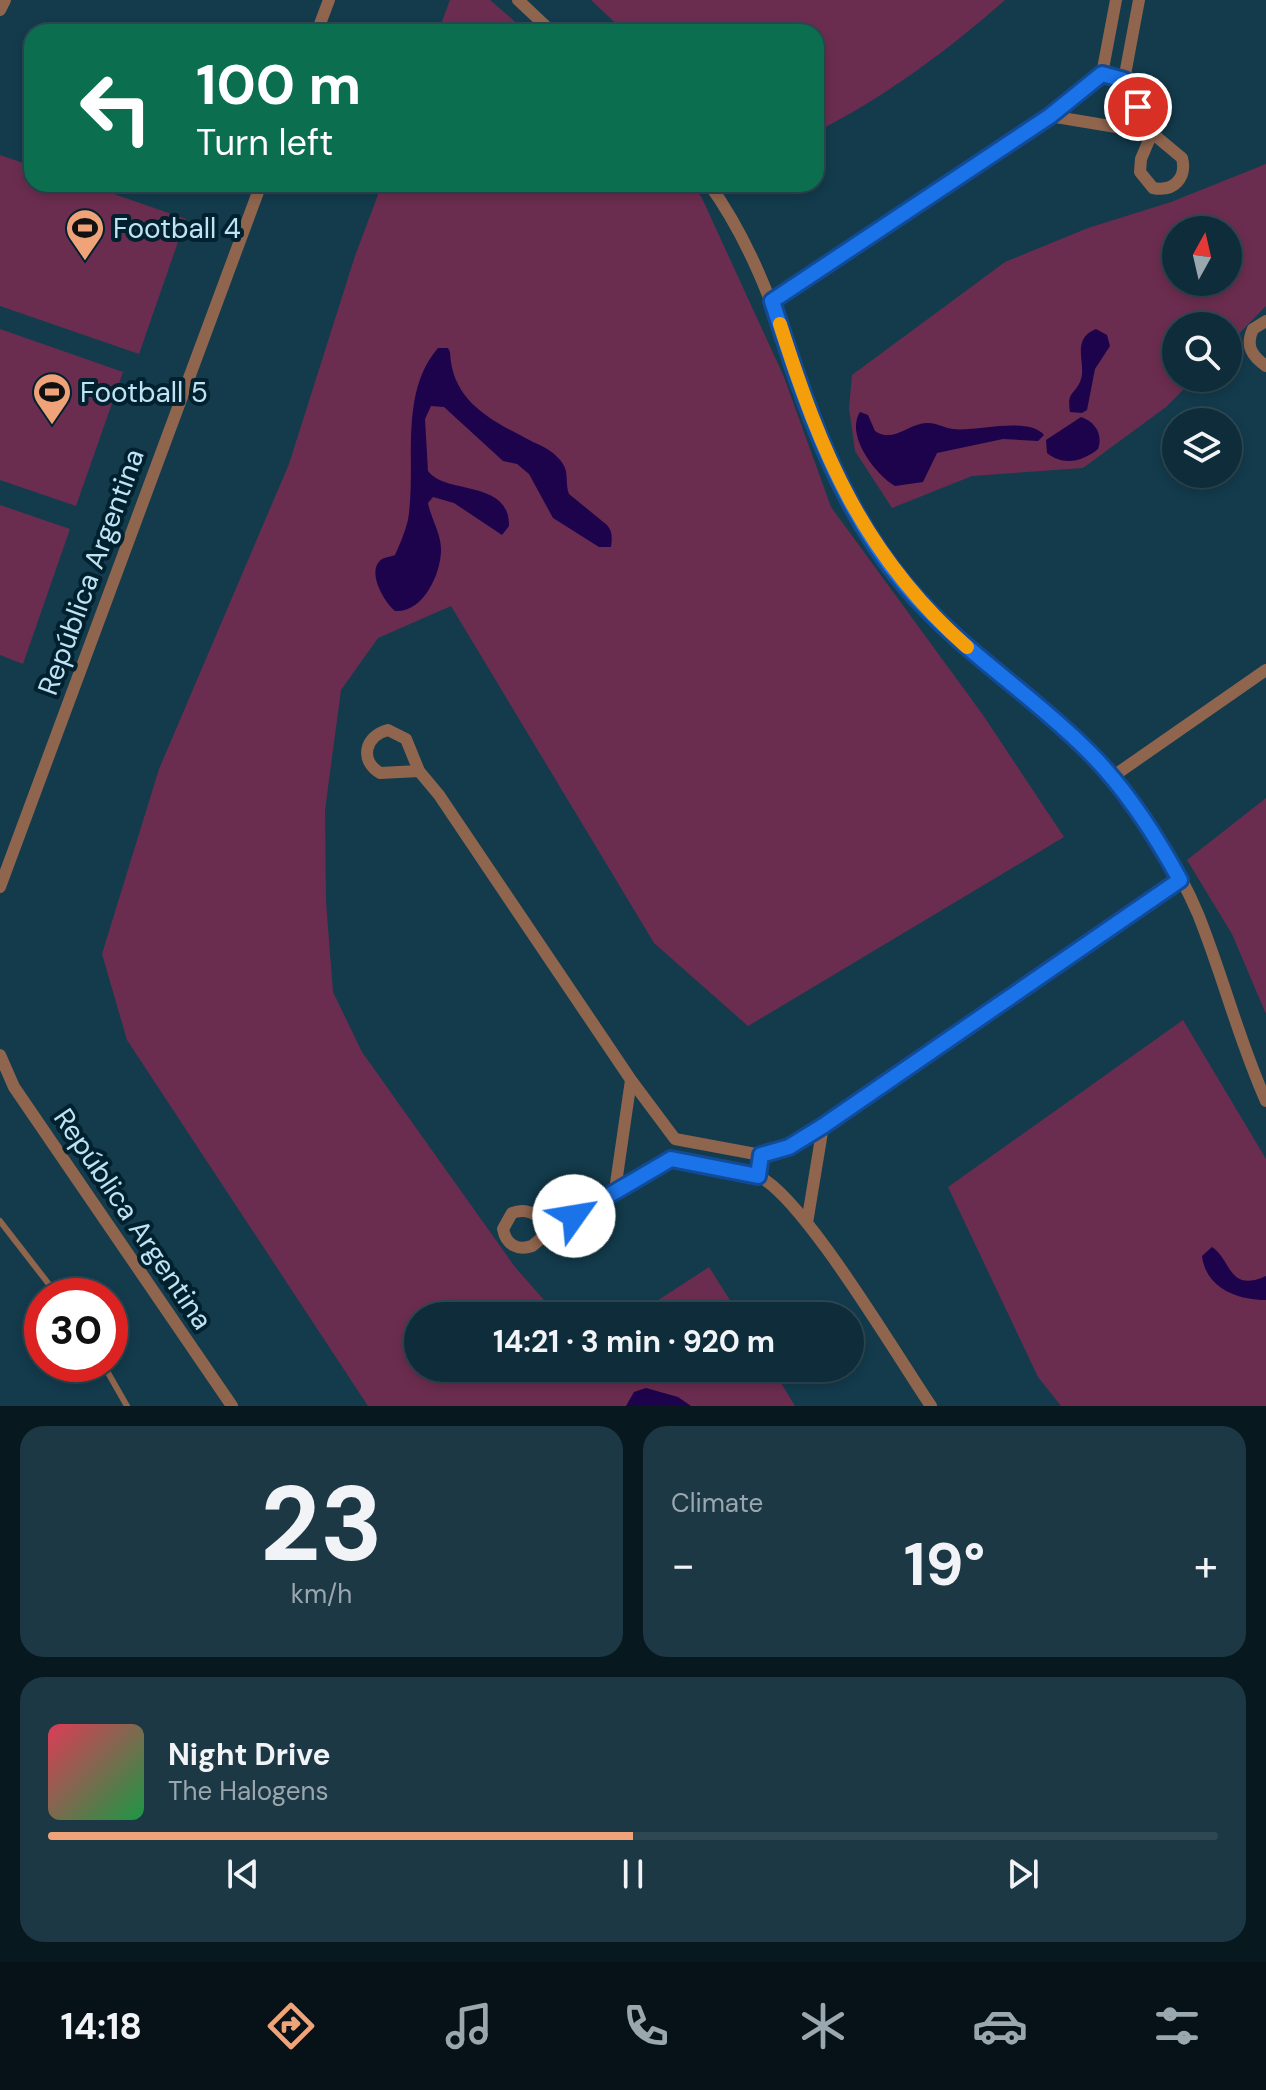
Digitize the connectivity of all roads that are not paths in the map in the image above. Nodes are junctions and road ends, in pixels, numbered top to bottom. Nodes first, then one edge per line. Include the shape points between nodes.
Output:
1 (5, 0) edge
2 (329, 0) edge
3 (518, 0) edge
4 (1116, 0) edge
5 (1139, 0) edge
6 (0, 10) edge
7 (320, 24) edge
8 (544, 24) edge
9 (1102, 74) junction
10 (1124, 80) junction
11 (1050, 116) junction
12 (1152, 133) junction
13 (258, 192) edge
14 (714, 192) edge
15 (772, 301) junction
16 (1266, 321) edge
17 (1266, 366) edge
18 (1266, 670) edge
19 (419, 771) junction
20 (1112, 777) junction
21 (1180, 880) junction
22 (0, 887) edge
23 (0, 1055) edge
24 (631, 1080) junction
25 (1266, 1101) edge
26 (823, 1126) junction
27 (675, 1139) junction
28 (761, 1155) junction
29 (671, 1159) junction
30 (758, 1176) junction
31 (615, 1190) junction
32 (0, 1221) edge
33 (807, 1223) junction
34 (554, 1228) dead end
35 (44, 1278) edge
36 (113, 1382) edge
37 (127, 1406) edge
38 (232, 1406) edge
39 (931, 1406) edge

1 - 6 street
2 - 7 street
3 - 8 street
4 - 9 street
5 - 10 street
9 - 10 street
9 - 11 street
10 - 12 street
11 - 12 street
11 - 15 street
12 - 12 street via 1140,172 1153,188 1167,189 1183,173 1182,158
13 - 22 street, República Argentina
14 - 15 street
15 - 20 street via 839,482 885,559 927,610
16 - 17 street via 1253,329 1249,344
18 - 20 street
19 - 19 street via 401,734 388,730 370,740 369,763 380,773
19 - 24 street
20 - 21 street
21 - 25 street
21 - 26 street
23 - 38 street, República Argentina via 14,1087
24 - 27 street
24 - 31 street
26 - 28 street via 789,1147
26 - 33 street
27 - 28 street
27 - 29 street
28 - 30 street
29 - 30 street
29 - 31 street
30 - 33 street via 769,1181
31 - 34 street
32 - 35 lane
33 - 39 street
36 - 37 lane

